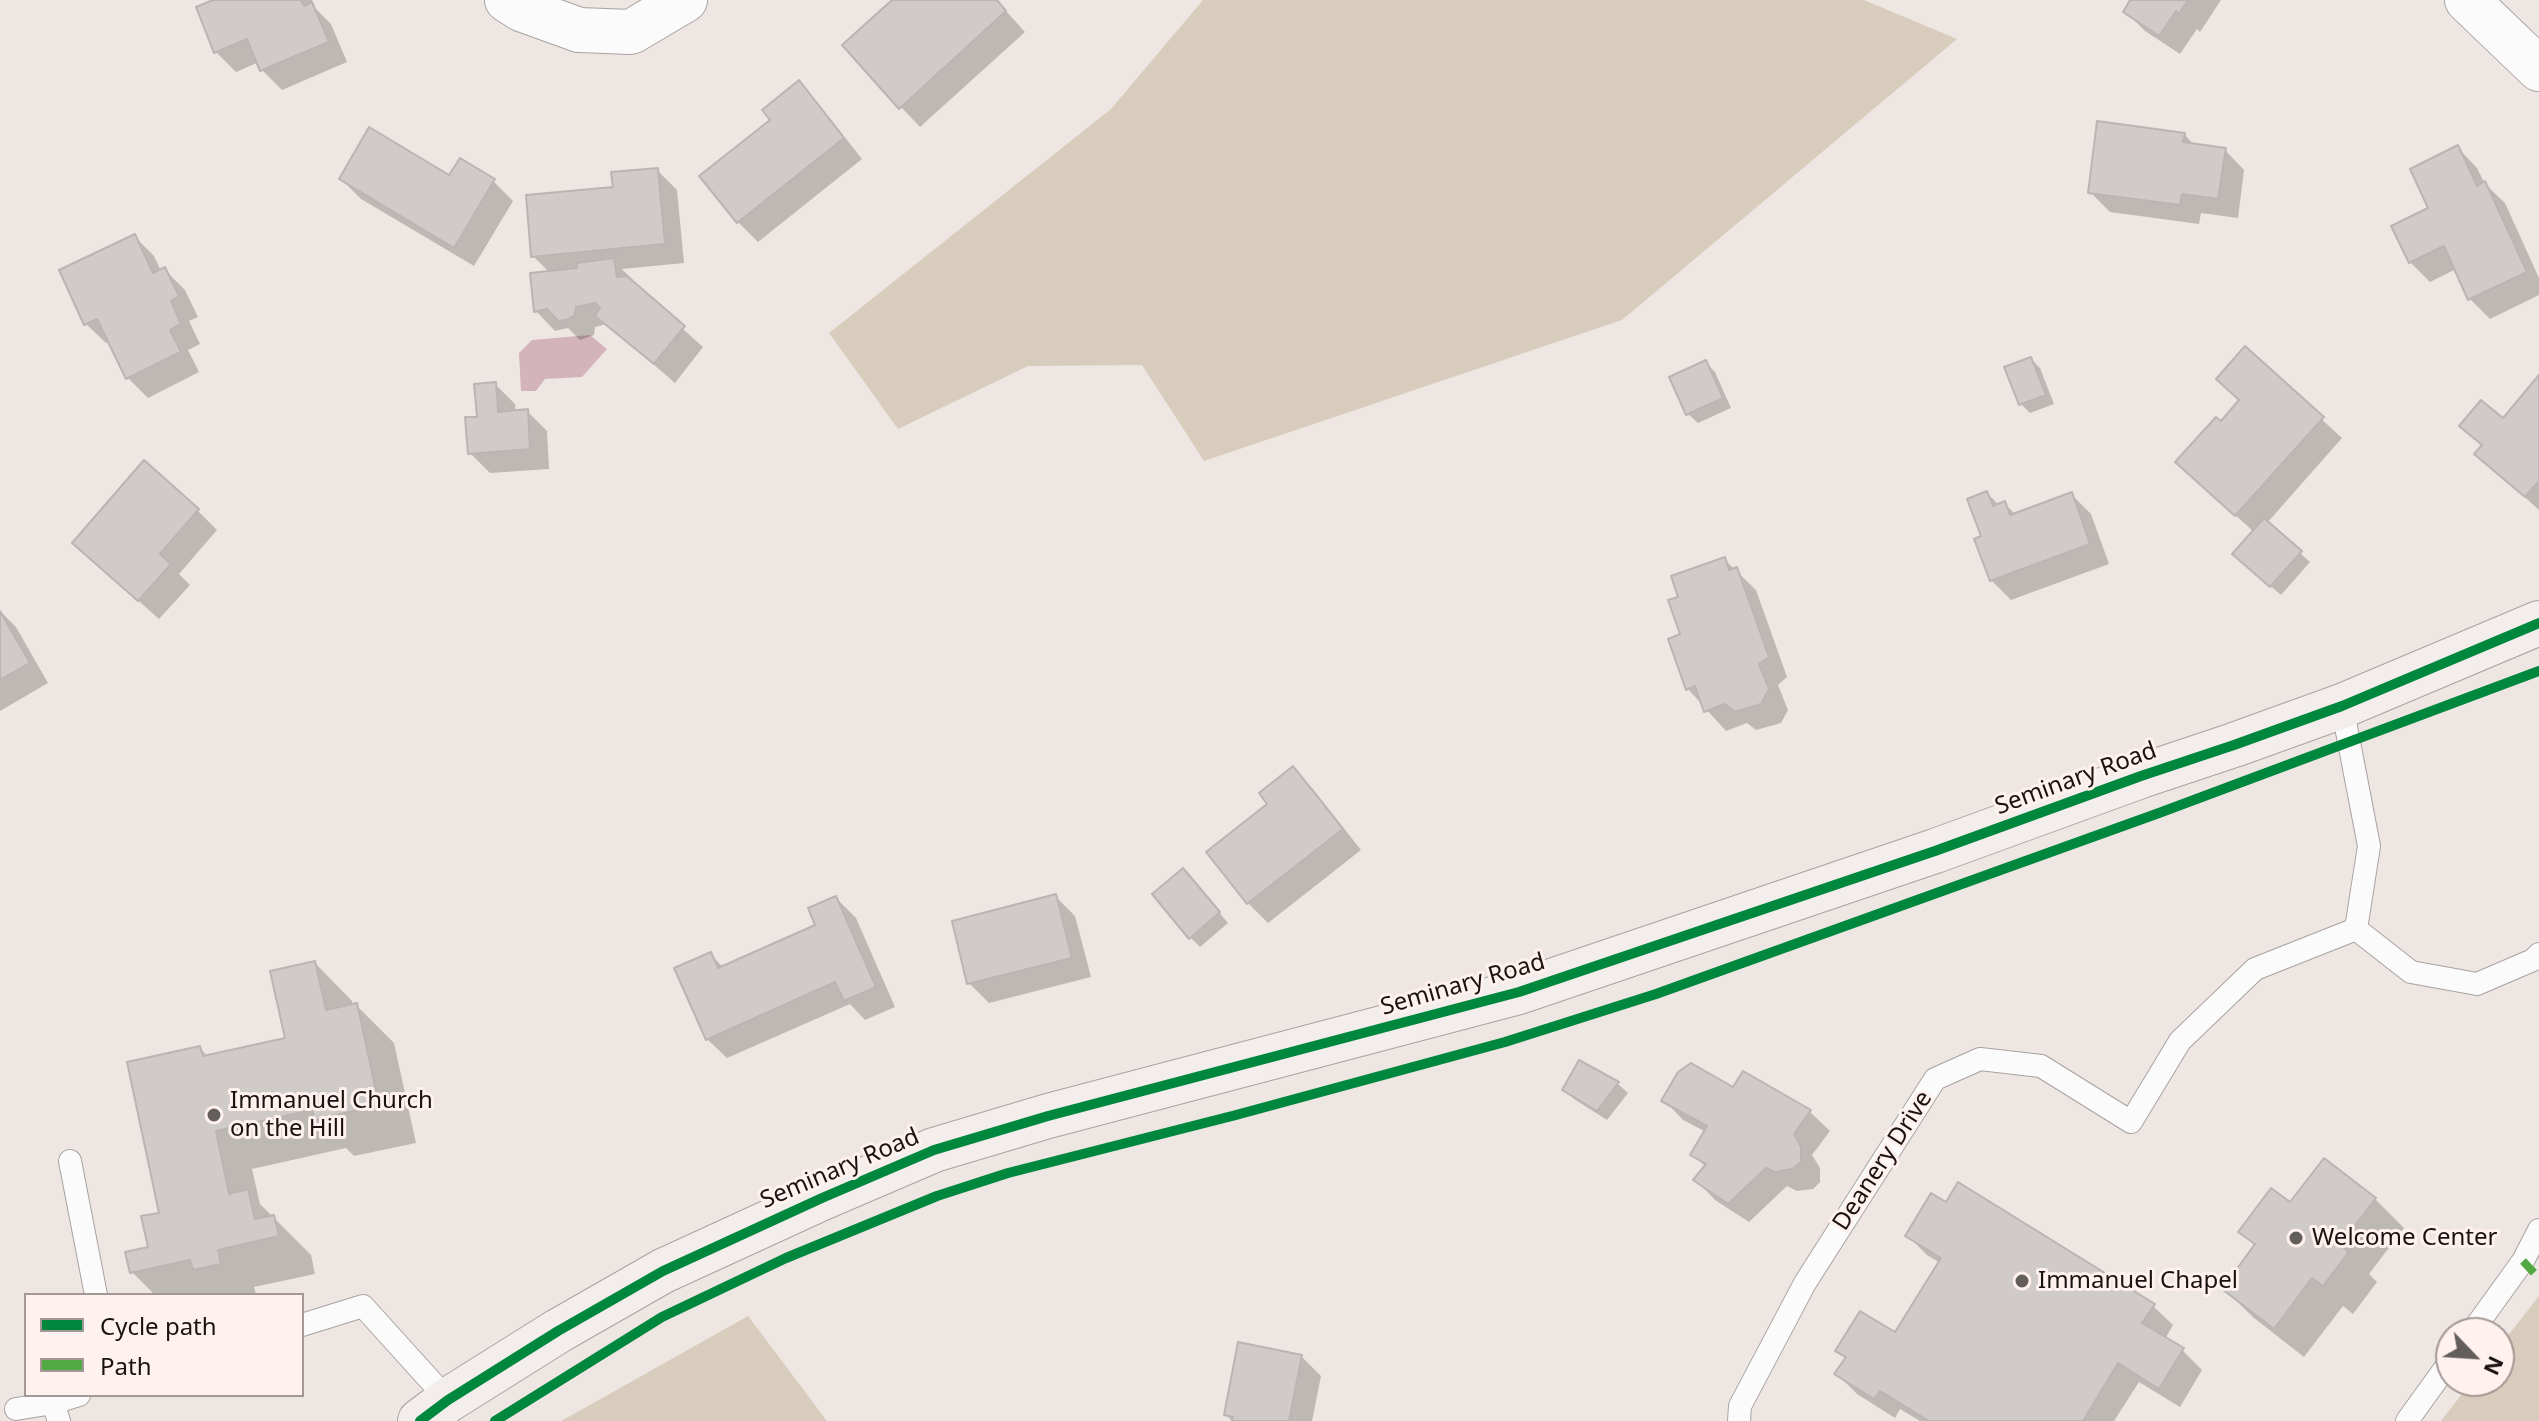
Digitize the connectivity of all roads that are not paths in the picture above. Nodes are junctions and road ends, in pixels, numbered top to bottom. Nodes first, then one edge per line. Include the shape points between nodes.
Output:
1 (507, 0) edge
2 (685, 0) edge
3 (2467, 0) edge
4 (2539, 69) edge
5 (2539, 623) edge
6 (2342, 706) junction
7 (2356, 929) junction
8 (2539, 954) edge
9 (70, 1161) dead end
10 (2539, 1230) edge
11 (96, 1293) edge
12 (2483, 1317) edge
13 (304, 1324) edge
14 (2435, 1382) edge
15 (76, 1397) edge
16 (16, 1409) dead end
17 (434, 1410) edge
18 (56, 1412) edge
19 (1740, 1413) edge
20 (2407, 1421) edge

1 - 2 street via 579,30 631,32
3 - 4 street
5 - 6 main road, Seminary Road
6 - 7 lane via 2369,846
6 - 17 main road, Seminary Road via 1519,992 934,1150 663,1271
7 - 8 lane via 2411,972 2477,984
7 - 19 lane, Deanery Drive via 2255,969 2180,1041 2131,1122 2041,1066 1980,1059 1935,1079 1805,1283
9 - 11 lane
10 - 12 lane
13 - 17 lane via 363,1306
14 - 20 lane
15 - 18 lane
16 - 18 lane

